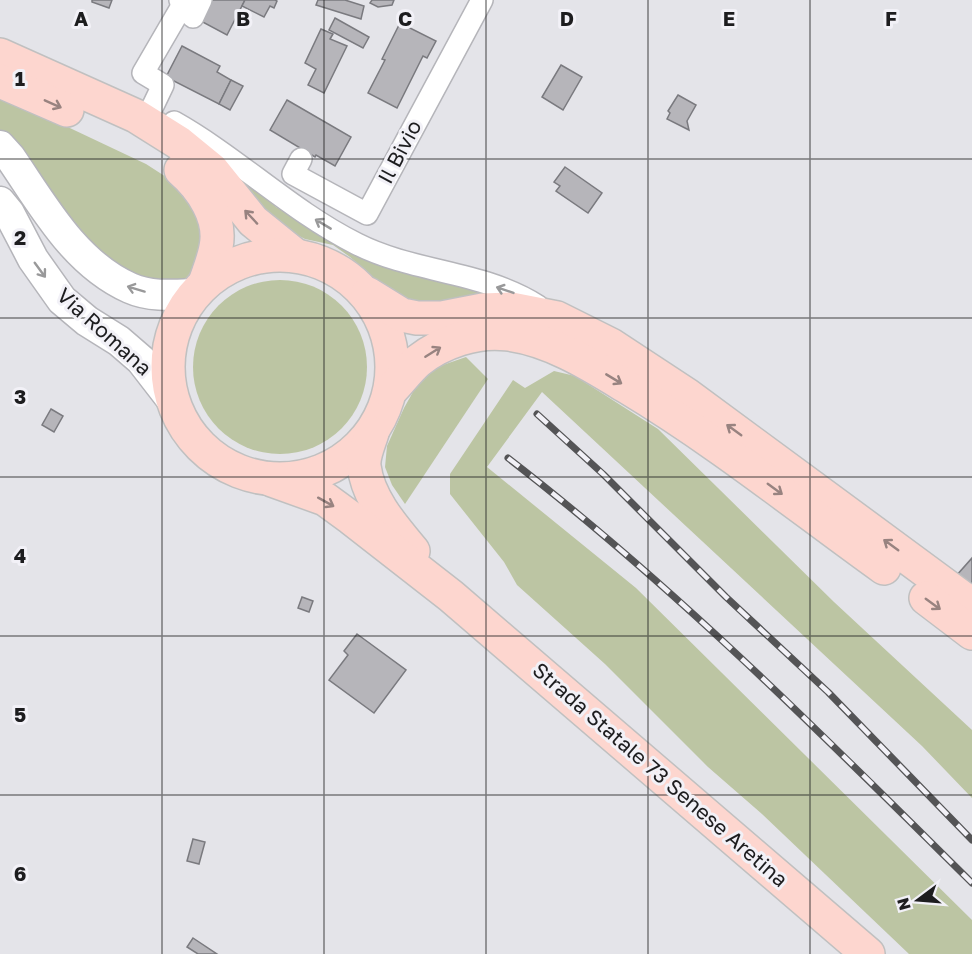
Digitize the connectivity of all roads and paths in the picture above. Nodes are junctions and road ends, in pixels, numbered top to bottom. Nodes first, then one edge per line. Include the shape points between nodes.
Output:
1 (482, 0) edge
2 (188, 2) edge
3 (0, 42) edge
4 (0, 55) edge
5 (0, 81) edge
6 (151, 110) junction
7 (0, 146) edge
8 (301, 159) dead end
9 (0, 202) edge
10 (295, 255) junction
11 (199, 288) junction
12 (364, 291) junction
13 (556, 318) junction
14 (390, 392) junction
15 (172, 400) junction
16 (372, 433) junction
17 (272, 480) junction
18 (451, 597) junction
19 (972, 605) edge
20 (972, 633) edge
21 (868, 954) edge

1 - 8 street, Il Bivio via 367,214 293,174
2 - 6 street via 143,73 163,85
3 - 6 street
10 -> 4 main road, Strada Statale 73 Senese Aretina via 253,221 212,170 179,143 136,116
5 -> 11 main road, Strada Statale 73 Senese Aretina via 166,157 192,179 209,203 217,246
13 -> 6 street via 504,289 358,245 294,207 240,165
11 -> 7 main road, Via Romana via 159,295 131,289 105,274 67,239
9 -> 15 main road, Via Romana via 62,300 141,360
10 - 11 main road, Strada Statale 73 Senese Aretina via 263,255 232,265
10 - 12 main road, Strada Statale 73 Senese Aretina via 344,274
11 - 15 main road, Strada Statale 73 Senese Aretina via 178,318 170,344 167,372
12 - 13 main road via 402,315 417,318 511,309
12 - 14 main road, Strada Statale 73 Senese Aretina via 383,321 392,356
19 -> 13 main road via 687,395 611,345
14 - 16 main road, Strada Statale 73 Senese Aretina
14 -> 20 main road via 418,362 440,347 468,336 506,334 549,345 673,415
15 - 17 main road, Strada Statale 73 Senese Aretina via 187,431 210,456 239,472
16 - 17 main road, Strada Statale 73 Senese Aretina via 344,460 310,477
16 - 18 main road, Strada Statale 73 Senese Aretina via 364,464 371,491 391,525
17 -> 18 main road, Strada Statale 73 Senese Aretina via 325,500
18 - 21 main road, Strada Statale 73 Senese Aretina

